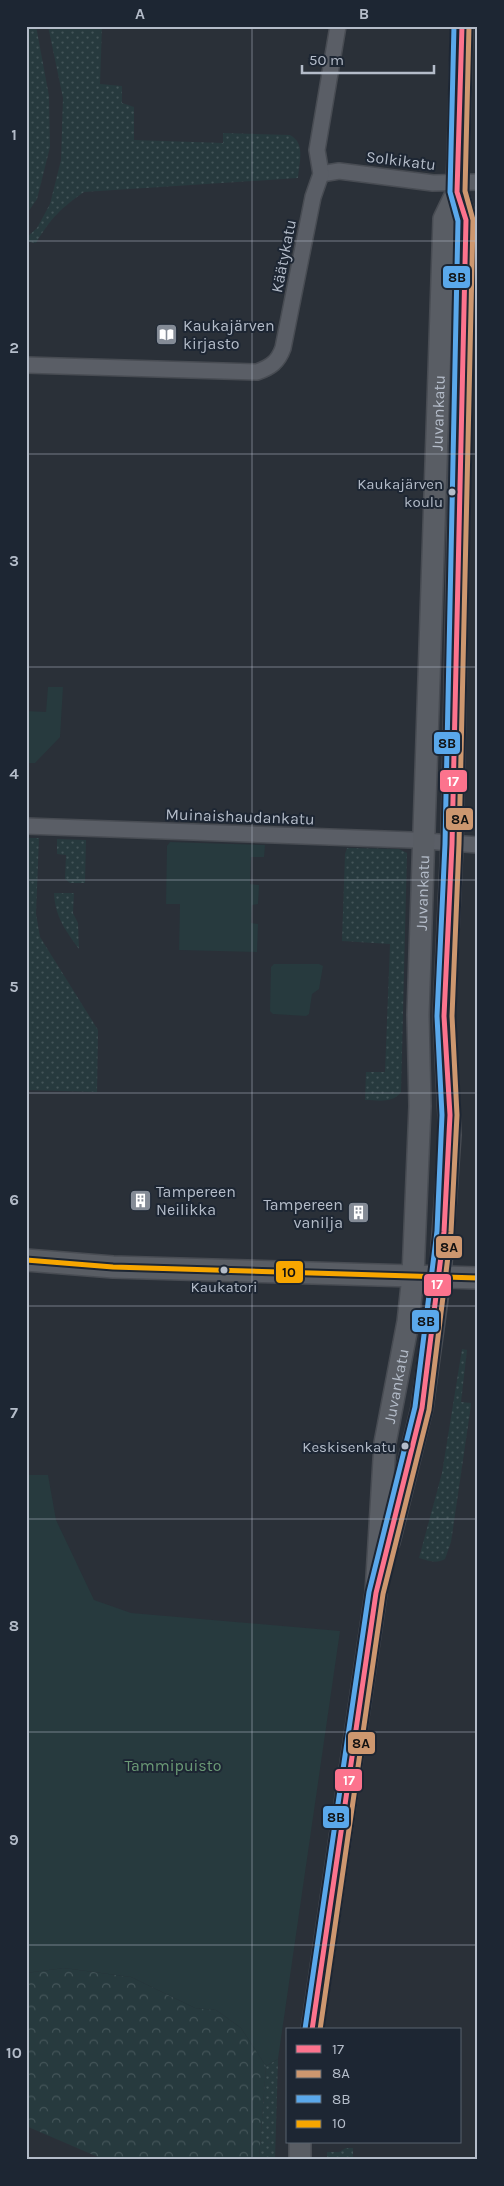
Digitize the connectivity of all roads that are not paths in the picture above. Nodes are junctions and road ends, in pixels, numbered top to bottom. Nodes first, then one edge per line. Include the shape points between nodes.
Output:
1 (338, 26) edge
2 (462, 26) edge
3 (320, 174) junction
4 (464, 186) edge
5 (26, 365) edge
6 (26, 826) edge
7 (424, 842) junction
8 (452, 844) junction
9 (478, 845) edge
10 (26, 1260) edge
11 (413, 1276) junction
12 (440, 1277) junction
13 (478, 1278) edge
14 (376, 1594) junction
15 (312, 2028) edge
16 (300, 2144) edge
17 (300, 2160) edge

1 - 3 street via 316,150
2 - 4 main road, Juvankatu
3 - 4 street, Solkikatu via 339,171
3 - 5 street, Käätykatu via 300,255 284,348 273,365 257,372
4 - 7 main road, Juvankatu via 444,219
4 - 8 main road, Juvankatu via 466,220
6 - 7 street, Muinaishaudankatu
7 - 8 street, Muinaishaudankatu
7 - 11 main road, Juvankatu via 418,1015 420,1106
8 - 9 street, Muinaishaudankatu
8 - 12 main road, Juvankatu via 444,1016 450,1135
10 - 11 main road via 114,1267
11 - 12 main road
11 - 14 main road, Juvankatu via 386,1444
12 - 13 main road
12 - 14 main road, Juvankatu via 422,1408
14 - 15 main road, Juvankatu
16 - 17 main road

